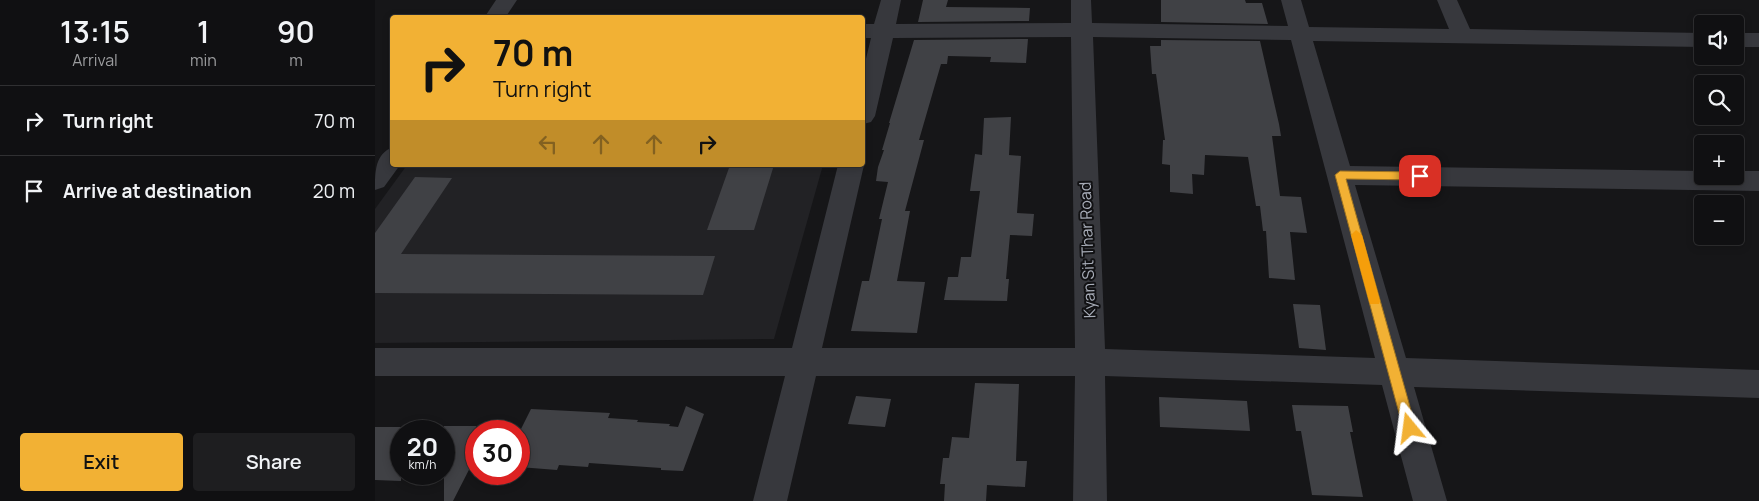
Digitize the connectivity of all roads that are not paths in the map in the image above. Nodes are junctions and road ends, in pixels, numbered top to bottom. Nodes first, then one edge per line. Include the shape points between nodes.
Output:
1 (507, 0) edge
2 (891, 0) edge
3 (1081, 0) edge
4 (1291, 0) edge
5 (1447, 0) edge
6 (496, 15) edge
7 (1081, 30) junction
8 (873, 31) edge
9 (1301, 34) junction
10 (1463, 36) junction
11 (1694, 40) edge
12 (1744, 40) edge
13 (1759, 40) edge
14 (865, 99) edge
15 (851, 167) edge
16 (1340, 175) junction
17 (1759, 181) edge
18 (375, 362) edge
19 (803, 362) junction
20 (1091, 362) junction
21 (1394, 373) junction
22 (1759, 384) edge
23 (769, 501) edge
24 (1090, 501) edge
25 (1430, 501) edge

1 - 6 street
2 - 8 street
3 - 7 street, Kyan Sit Thar Road
4 - 9 street
5 - 10 street
7 - 8 street
7 - 9 street
7 - 20 street, Kyan Sit Thar Road
8 - 14 street
9 - 10 street
9 - 16 street
10 - 11 street
12 - 13 street
15 - 19 street
16 - 17 street
16 - 21 street
18 - 19 street
19 - 20 street
19 - 23 street
20 - 21 street
20 - 24 street, Kyan Sit Thar Road
21 - 22 street
21 - 25 street

